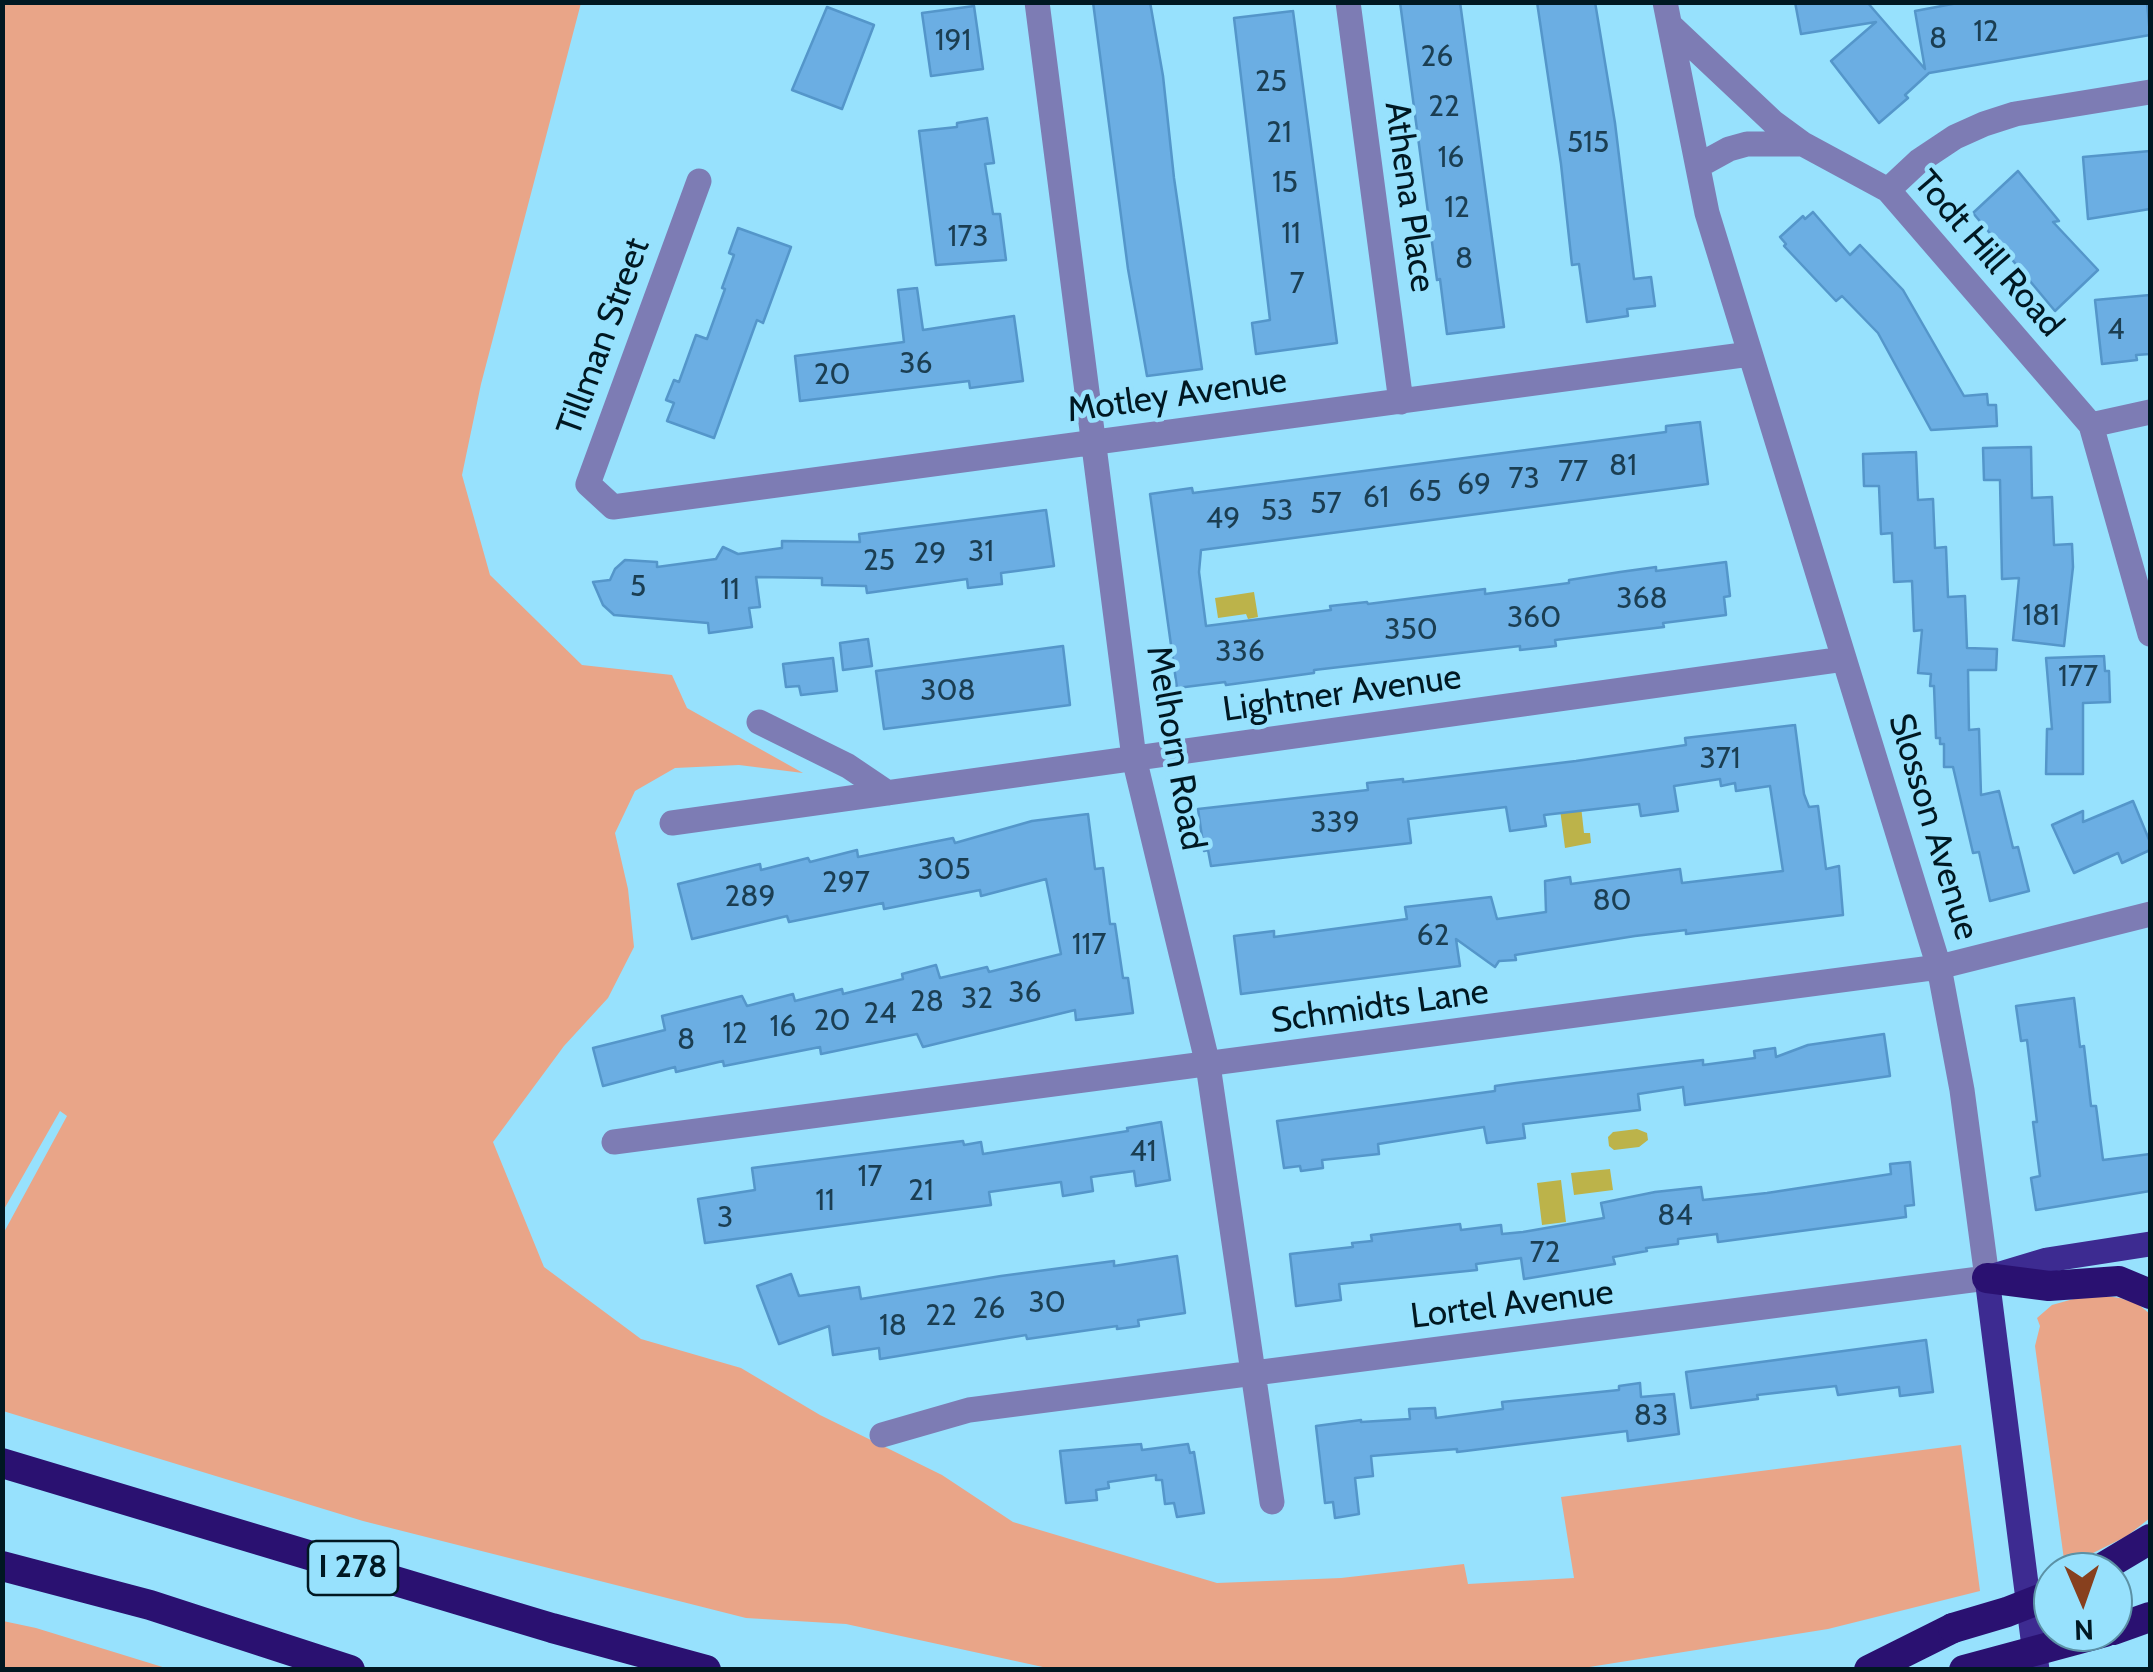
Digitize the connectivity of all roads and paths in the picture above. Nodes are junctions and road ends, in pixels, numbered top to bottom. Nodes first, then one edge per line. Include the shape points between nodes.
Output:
1 (1036, 2) edge
2 (1348, 2) edge
3 (1668, 14) edge
4 (2150, 92) edge
5 (1803, 144) junction
6 (1698, 166) junction
7 (699, 181) dead end
8 (1888, 190) junction
9 (1750, 354) junction
10 (1400, 402) junction
11 (2150, 412) edge
12 (2090, 425) junction
13 (1093, 443) junction
14 (613, 507) joint
15 (2150, 634) edge
16 (1844, 659) junction
17 (759, 722) dead end
18 (1134, 758) junction
19 (888, 793) junction
20 (672, 823) dead end
21 (2150, 914) edge
22 (1939, 967) junction
23 (1208, 1065) junction
24 (614, 1142) dead end
25 (2150, 1244) edge
26 (1986, 1278) junction
27 (2150, 1294) edge
28 (1255, 1374) junction
29 (882, 1435) dead end
30 (2, 1463) edge
31 (1272, 1502) dead end
32 (2150, 1538) edge
33 (2128, 1552) edge
34 (2, 1566) edge
35 (2033, 1602) edge
36 (2033, 1651) edge
37 (350, 1670) edge
38 (706, 1670) edge
39 (1868, 1670) edge
40 (1964, 1670) edge
41 (2037, 1670) edge

1 - 13 street, Melhorn Road
2 - 10 street, Athena Place
3 - 5 street, Todt Hill Road via 1737,91
3 - 6 street, Slosson Avenue
4 - 8 street via 1984,124 1919,161
5 - 6 street via 1747,144
5 - 8 street, Todt Hill Road
6 - 9 street, Slosson Avenue
7 - 14 street, Tillman Street via 588,484
8 - 12 street, Todt Hill Road
9 - 10 street, Motley Avenue
9 - 16 street, Slosson Avenue
10 - 13 street, Motley Avenue
11 - 12 street
12 - 15 street, Todt Hill Road
13 - 14 street, Motley Avenue
13 - 18 street, Melhorn Road
16 - 18 street, Lightner Avenue
16 - 22 street, Slosson Avenue
17 - 19 street
18 - 19 street, Lightner Avenue
18 - 23 street, Melhorn Road
19 - 20 street, Lightner Avenue
21 - 22 street, Schmidts Lane
22 - 23 street, Schmidts Lane
22 - 26 street, Slosson Avenue
23 - 24 street, Schmidts Lane
23 - 28 street, Melhorn Road
25 - 26 main road, Lortel Avenue via 2047,1260
26 - 27 highway via 2049,1286 2120,1281
26 - 28 street, Lortel Avenue
26 - 41 main road, Slosson Avenue
28 - 29 street, Lortel Avenue via 970,1410
28 - 31 street, Melhorn Road
30 - 38 highway, I 278
32 - 33 highway
34 - 37 highway via 150,1605
35 - 39 highway, bridge via 1953,1628
36 - 40 highway, bridge

